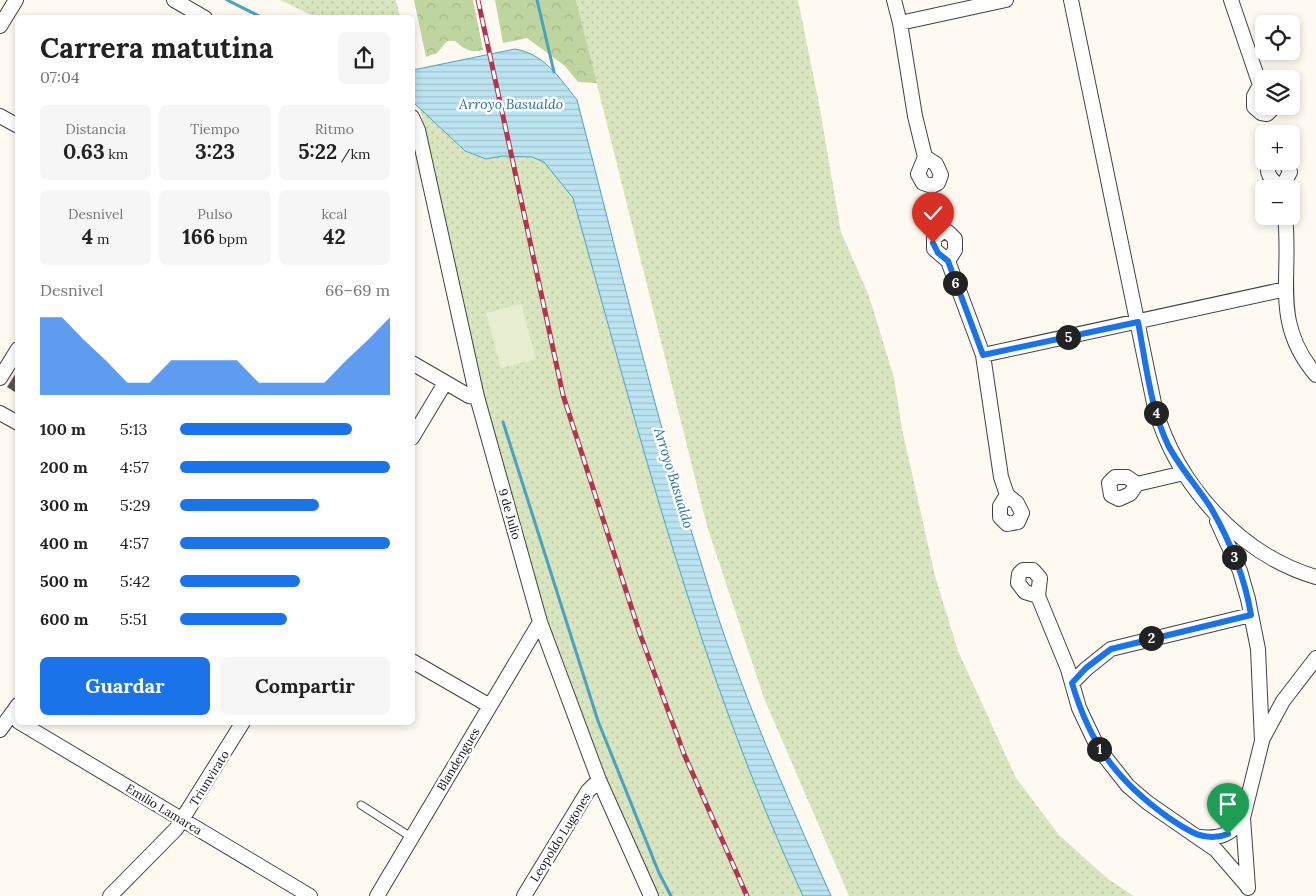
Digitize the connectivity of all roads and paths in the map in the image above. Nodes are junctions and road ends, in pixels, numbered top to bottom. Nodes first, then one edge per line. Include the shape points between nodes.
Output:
1 (16, 0) edge
2 (174, 0) edge
3 (894, 0) edge
4 (1006, 0) edge
5 (1071, 0) edge
6 (1231, 0) edge
7 (200, 15) edge
8 (900, 23) junction
9 (0, 26) edge
10 (1256, 70) edge
11 (1255, 95) edge
12 (1255, 108) edge
13 (0, 116) edge
14 (15, 124) edge
15 (415, 124) edge
16 (925, 157) dead end
17 (1285, 225) edge
18 (948, 261) dead end
19 (1286, 289) junction
20 (1138, 322) junction
21 (15, 354) edge
22 (983, 355) junction
23 (415, 365) edge
24 (1316, 375) edge
25 (0, 378) edge
26 (445, 383) junction
27 (477, 397) junction
28 (0, 413) edge
29 (15, 422) edge
30 (415, 433) edge
31 (1184, 473) junction
32 (1137, 484) dead end
33 (1006, 496) dead end
34 (1210, 507) junction
35 (1255, 548) junction
36 (1237, 563) junction
37 (1316, 577) edge
38 (1038, 596) dead end
39 (1251, 615) junction
40 (540, 622) junction
41 (1316, 658) edge
42 (415, 662) edge
43 (1072, 683) junction
44 (1260, 689) junction
45 (1283, 701) junction
46 (490, 706) junction
47 (12, 718) edge
48 (24, 725) edge
49 (240, 725) edge
50 (0, 730) edge
51 (1262, 741) junction
52 (598, 780) junction
53 (360, 805) dead end
54 (1243, 818) junction
55 (183, 820) junction
56 (411, 837) junction
57 (1199, 837) junction
58 (1249, 892) edge
59 (110, 896) edge
60 (310, 896) edge
61 (377, 896) edge
62 (524, 896) edge
63 (651, 896) edge

1 - 9 street
2 - 7 street
3 - 8 street
4 - 8 street
5 - 20 street
6 - 10 street
8 - 16 street via 914,116
11 - 12 street
13 - 14 street
15 - 27 street, 9 de Julio
17 - 19 street
18 - 22 street
19 - 20 street
19 - 24 street via 1287,316 1296,348
20 - 22 street
20 - 31 street via 1160,425
21 - 25 street
22 - 33 street via 997,458
23 - 26 street
26 - 27 street
26 - 30 street
27 - 40 street, 9 de Julio
28 - 29 street
31 - 32 street
31 - 34 street
34 - 35 street
34 - 36 street
35 - 36 street via 1245,551
35 - 37 street
36 - 39 street
38 - 43 street
39 - 43 street via 1111,649
39 - 44 street via 1258,649
40 - 46 street, Blandengues
40 - 52 street, 9 de Julio
41 - 45 street
42 - 46 street
43 - 57 street via 1089,729 1113,768 1148,803
44 - 45 street via 1271,698
44 - 51 street
45 - 51 street
46 - 56 street, Blandengues
47 - 50 street
48 - 55 street, Emilio Lamarca
49 - 55 street, Triunvirato
51 - 54 street
52 - 62 street, Leopoldo Lugones via 588,791
52 - 63 street, 9 de Julio
53 - 56 lane
54 - 57 street via 1228,834 1214,838
54 - 58 street
55 - 59 street, Triunvirato
55 - 60 street, Emilio Lamarca
56 - 61 street, Blandengues
57 - 58 street via 1230,864

